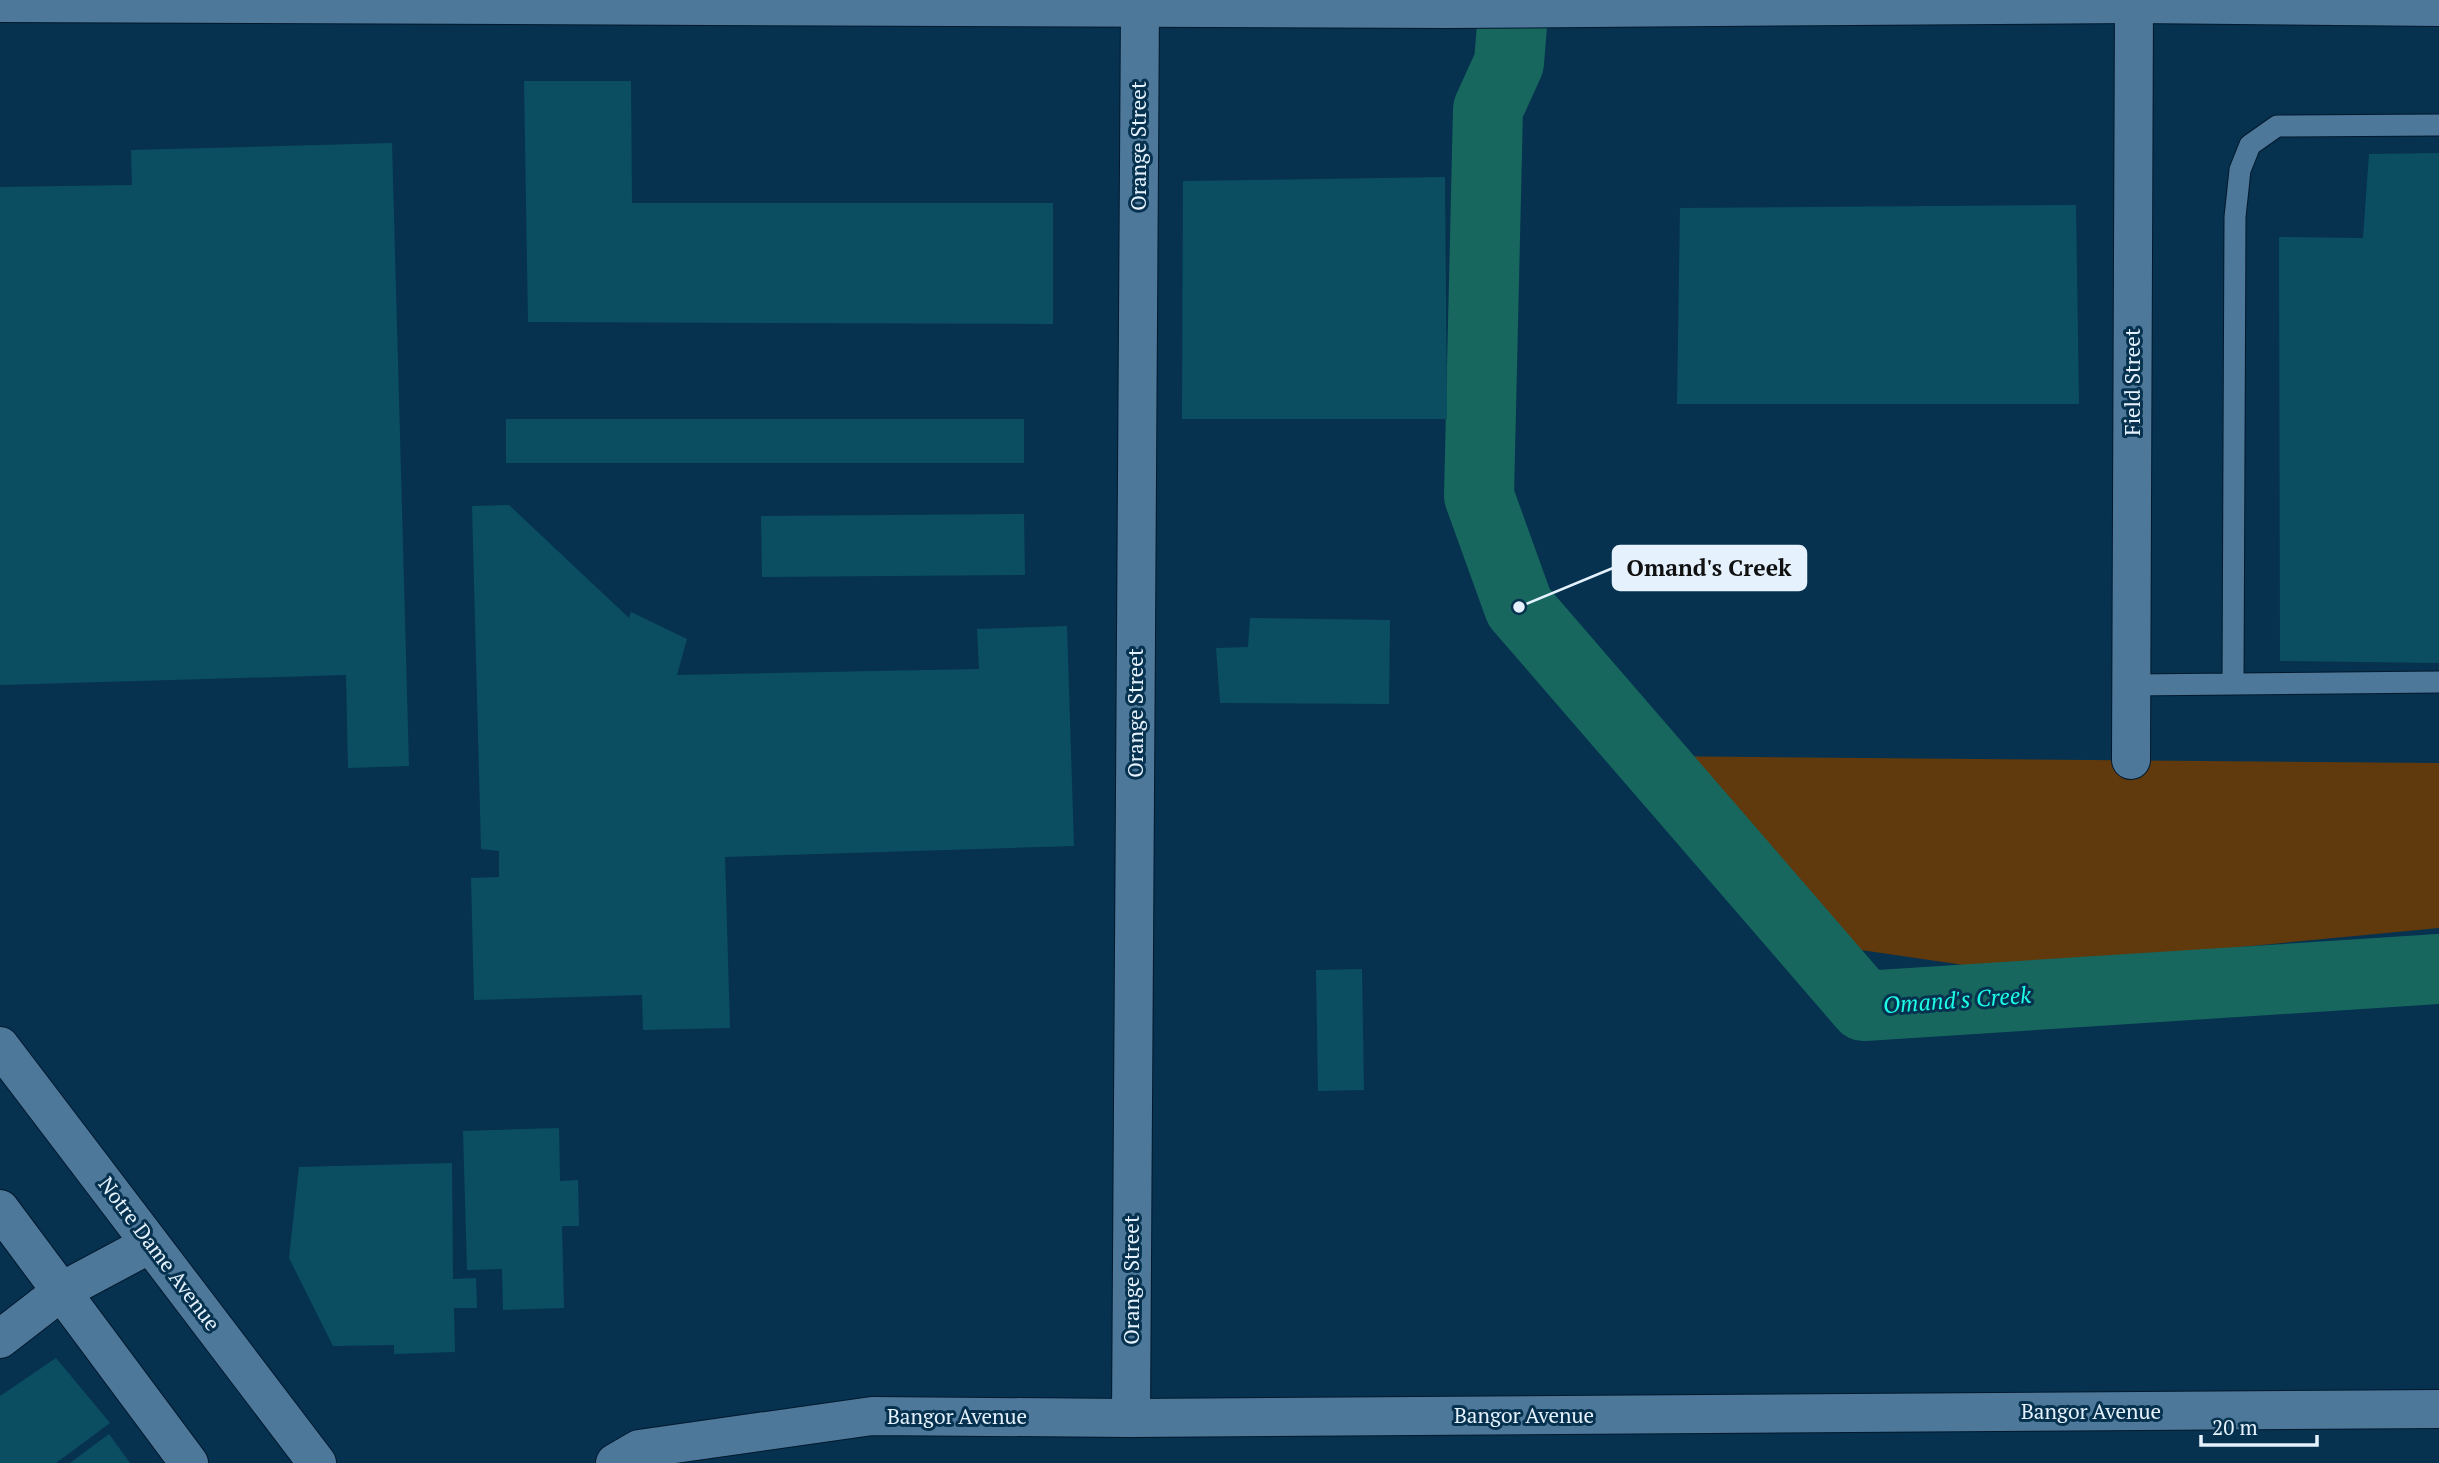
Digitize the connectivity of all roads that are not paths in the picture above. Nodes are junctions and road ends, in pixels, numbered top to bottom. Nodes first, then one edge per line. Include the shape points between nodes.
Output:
1 (18, 2) edge
2 (1722, 4) edge
3 (2134, 4) junction
4 (2424, 5) edge
5 (1140, 7) junction
6 (2439, 125) edge
7 (2439, 682) edge
8 (2233, 684) junction
9 (2131, 685) junction
10 (2131, 760) dead end
11 (0, 1046) edge
12 (0, 1209) edge
13 (150, 1244) junction
14 (62, 1291) junction
15 (0, 1339) edge
16 (2439, 1409) edge
17 (1132, 1418) junction
18 (189, 1463) edge
19 (317, 1463) edge
20 (615, 1463) edge

1 - 5 street
2 - 3 street
2 - 5 street via 1567,9
3 - 4 street
3 - 9 street, Field Street
5 - 17 street, Orange Street
6 - 8 lane via 2277,126 2250,145 2240,170 2235,217
7 - 8 lane
8 - 9 lane
9 - 10 street, Field Street
11 - 13 street, Notre Dame Avenue
12 - 14 street
13 - 14 street
13 - 19 street, Notre Dame Avenue
14 - 15 street
14 - 18 street
16 - 17 street, Bangor Avenue
17 - 20 street, Bangor Avenue via 872,1416 639,1449

